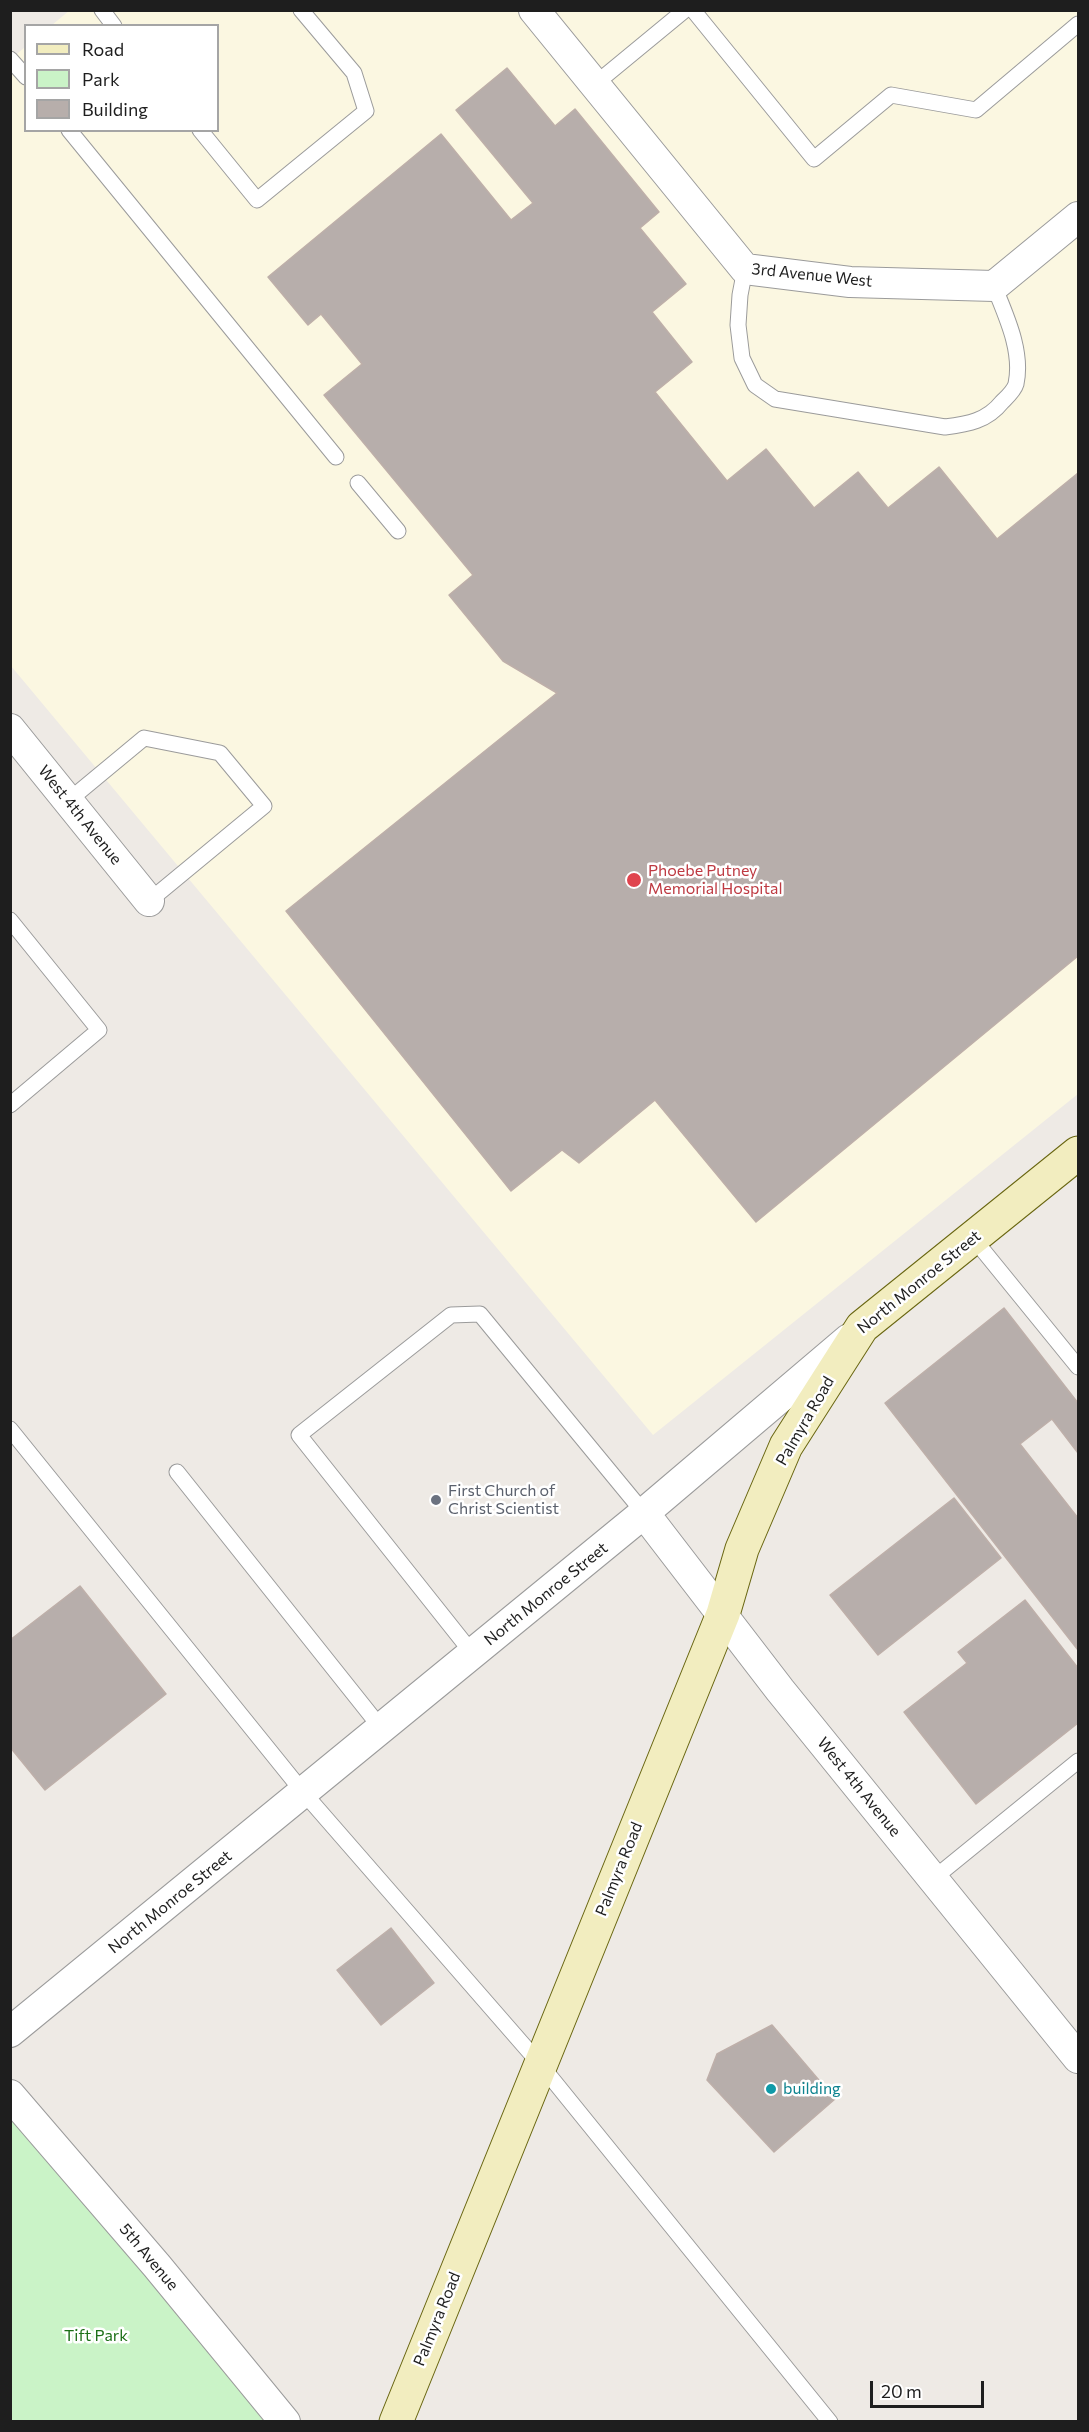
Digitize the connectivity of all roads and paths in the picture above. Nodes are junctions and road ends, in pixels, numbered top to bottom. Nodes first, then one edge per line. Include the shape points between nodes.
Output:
1 (102, 10) edge
2 (301, 10) edge
3 (534, 10) edge
4 (685, 10) edge
5 (693, 10) edge
6 (112, 24) edge
7 (1078, 24) edge
8 (10, 59) edge
9 (24, 75) edge
10 (594, 85) junction
11 (71, 132) edge
12 (202, 132) edge
13 (1078, 217) edge
14 (745, 268) junction
15 (994, 286) junction
16 (336, 457) dead end
17 (358, 483) dead end
18 (398, 531) dead end
19 (10, 729) edge
20 (68, 801) junction
21 (149, 902) joint
22 (12, 924) edge
23 (11, 1105) edge
24 (1078, 1153) edge
25 (973, 1238) junction
26 (862, 1327) junction
27 (1078, 1368) edge
28 (10, 1429) edge
29 (177, 1472) dead end
30 (644, 1513) junction
31 (723, 1614) junction
32 (473, 1653) junction
33 (381, 1728) junction
34 (1078, 1761) edge
35 (303, 1792) junction
36 (933, 1879) junction
37 (10, 2032) edge
38 (1078, 2058) edge
39 (540, 2064) junction
40 (10, 2095) edge
41 (285, 2421) edge
42 (396, 2421) edge
43 (830, 2421) edge

1 - 6 lane
2 - 12 lane via 354,73 366,111 257,200
3 - 10 street, 3rd Avenue West
4 - 10 lane
5 - 7 lane via 814,159 891,95 976,110
8 - 9 lane
10 - 14 street, 3rd Avenue West
11 - 16 lane
13 - 15 street
14 - 15 street, 3rd Avenue West via 850,282
14 - 15 lane via 738,325 742,358 755,385 775,399 945,427 982,419 998,408 1016,386 1018,360
17 - 18 lane
19 - 20 street, West 4th Avenue
20 - 21 street, West 4th Avenue
20 - 21 lane via 144,738 220,753 264,806
22 - 23 lane via 99,1030
24 - 25 main road, North Monroe Street
25 - 26 main road, North Monroe Street
25 - 27 lane
26 - 30 street, North Monroe Street
26 - 31 main road, Palmyra Road via 786,1446 742,1549
28 - 35 lane
29 - 33 lane
30 - 31 street, West 4th Avenue
30 - 32 street, North Monroe Street
30 - 32 lane via 480,1314 451,1315 299,1435
31 - 36 street, West 4th Avenue
31 - 39 main road, Palmyra Road
32 - 33 street, North Monroe Street
33 - 35 street, North Monroe Street
34 - 36 lane
35 - 37 street, North Monroe Street
35 - 39 lane
36 - 38 street, West 4th Avenue
39 - 42 main road, Palmyra Road
39 - 43 lane
40 - 41 street, 5th Avenue

